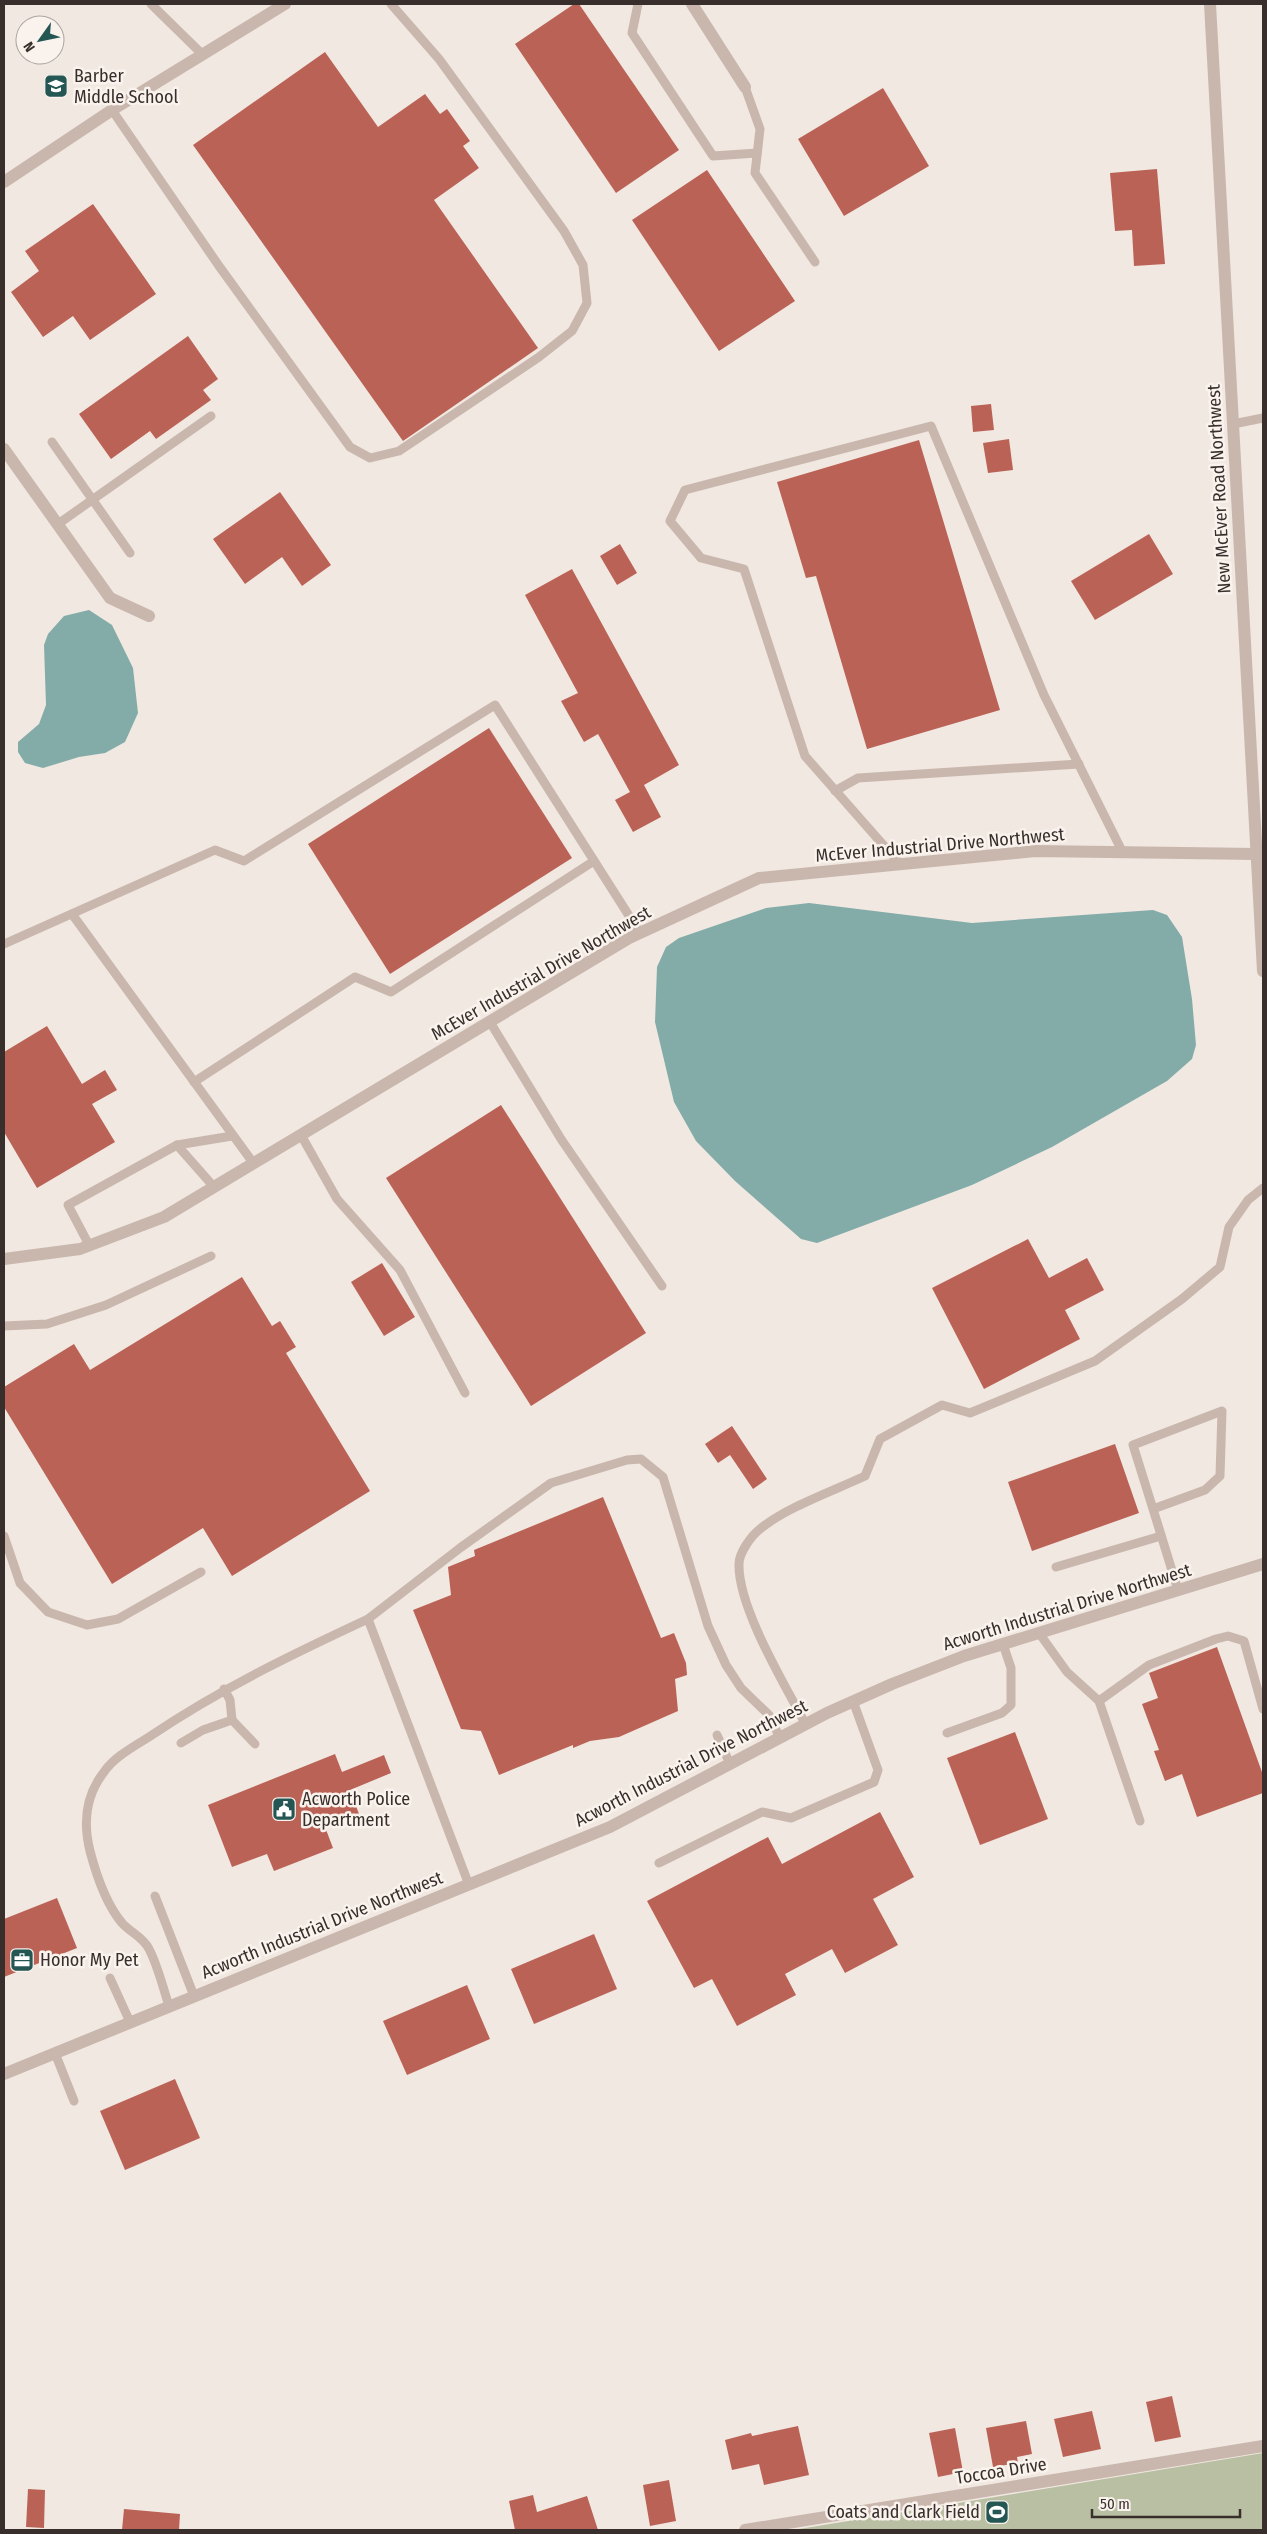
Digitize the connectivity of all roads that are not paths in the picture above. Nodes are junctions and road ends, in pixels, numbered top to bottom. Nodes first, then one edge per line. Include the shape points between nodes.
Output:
1 (151, 4) edge
2 (285, 4) edge
3 (391, 4) edge
4 (638, 4) edge
5 (692, 4) edge
6 (1210, 4) edge
7 (203, 55) junction
8 (745, 87) joint
9 (112, 110) junction
10 (758, 153) junction
11 (4, 182) edge
12 (815, 262) dead end
13 (211, 416) dead end
14 (1263, 418) edge
15 (1233, 424) junction
16 (52, 442) dead end
17 (5, 452) edge
18 (92, 499) junction
19 (58, 524) junction
20 (130, 553) dead end
21 (148, 616) dead end
22 (1079, 764) junction
23 (835, 791) junction
24 (1123, 852) junction
25 (1256, 854) junction
26 (594, 860) junction
27 (900, 864) junction
28 (72, 914) junction
29 (640, 933) junction
30 (4, 944) edge
31 (1263, 971) edge
32 (490, 1022) junction
33 (194, 1082) junction
34 (301, 1135) junction
35 (232, 1136) junction
36 (177, 1144) junction
37 (254, 1164) junction
38 (214, 1187) junction
39 (1263, 1188) edge
40 (90, 1246) junction
41 (211, 1256) dead end
42 (4, 1259) edge
43 (662, 1286) dead end
44 (4, 1326) edge
45 (465, 1393) dead end
46 (1153, 1509) junction
47 (4, 1536) edge
48 (1161, 1536) junction
49 (1263, 1564) edge
50 (1056, 1567) dead end
51 (201, 1572) dead end
52 (1178, 1590) junction
53 (368, 1619) junction
54 (1039, 1633) junction
55 (1003, 1644) junction
56 (224, 1690) junction
57 (853, 1701) junction
58 (1099, 1701) junction
59 (1263, 1709) edge
60 (232, 1720) junction
61 (806, 1725) junction
62 (947, 1733) dead end
63 (717, 1735) dead end
64 (780, 1738) junction
65 (181, 1743) dead end
66 (255, 1744) dead end
67 (730, 1764) junction
68 (1140, 1821) dead end
69 (659, 1863) dead end
70 (469, 1885) junction
71 (155, 1896) dead end
72 (110, 1978) dead end
73 (194, 1996) junction
74 (169, 2006) junction
75 (130, 2022) junction
76 (55, 2052) junction
77 (4, 2074) edge
78 (74, 2101) dead end
79 (1263, 2446) edge
80 (745, 2530) edge

1 - 7 lane
2 - 7 street
3 - 9 lane via 439,59 564,231 583,265 588,303 572,330 539,357 399,451 370,458 350,447 219,266
4 - 10 lane via 632,33 713,156
5 - 8 street
6 - 15 street, New McEver Road Northwest
7 - 9 street
8 - 10 lane via 760,129
9 - 11 street
10 - 12 lane via 755,173
13 - 18 lane
14 - 15 lane
15 - 25 street, New McEver Road Northwest
16 - 18 lane
17 - 19 street
18 - 19 lane
18 - 20 lane
19 - 21 street via 110,598
22 - 23 lane via 858,778
22 - 23 lane via 1044,695 931,426 685,490 670,521 701,558 744,569 805,756
22 - 24 lane
23 - 27 lane
24 - 25 street, McEver Industrial Drive Northwest
24 - 27 street, McEver Industrial Drive Northwest via 1035,851
25 - 31 street, New McEver Road Northwest
26 - 28 lane via 496,705 244,861 215,850
26 - 29 lane
26 - 33 lane via 391,992 355,977
27 - 29 street, McEver Industrial Drive Northwest via 759,878
28 - 30 lane
28 - 33 lane
29 - 32 street, McEver Industrial Drive Northwest
32 - 34 street, McEver Industrial Drive Northwest
32 - 43 lane via 561,1139
33 - 35 lane
34 - 37 street, McEver Industrial Drive Northwest
34 - 45 lane via 337,1199 400,1270
35 - 36 lane
35 - 37 lane
36 - 38 lane
36 - 40 lane via 68,1205
37 - 38 street, McEver Industrial Drive Northwest
38 - 40 street, McEver Industrial Drive Northwest via 164,1217
39 - 61 lane via 1248,1200 1229,1226 1220,1267 1182,1299 1095,1361 970,1413 942,1405 880,1439 865,1476 774,1519 758,1530 738,1562 742,1587 769,1654
40 - 42 street, McEver Industrial Drive Northwest
41 - 44 lane via 106,1305 47,1324
46 - 46 lane via 1205,1490 1220,1476 1222,1411 1133,1446
46 - 48 lane
47 - 51 lane via 20,1583 48,1612 87,1625 118,1619
48 - 50 lane
48 - 52 lane
49 - 52 street, Acworth Industrial Drive Northwest
52 - 54 street, Acworth Industrial Drive Northwest
53 - 56 lane
53 - 64 lane via 551,1483 627,1460 641,1459 663,1477 708,1626 726,1665 741,1688 769,1715
53 - 70 lane
54 - 55 street, Acworth Industrial Drive Northwest
54 - 58 lane via 1067,1672
55 - 57 street, Acworth Industrial Drive Northwest
55 - 62 lane via 1011,1668 1010,1705 1002,1713
56 - 60 lane via 230,1700
56 - 74 lane via 114,1760 98,1780 88,1806 87,1835 100,1881 122,1922 150,1949
57 - 61 street, Acworth Industrial Drive Northwest
57 - 69 lane via 878,1770 874,1782 791,1818 762,1812
58 - 59 lane via 1149,1665 1228,1636 1244,1641
58 - 68 lane
60 - 65 lane via 203,1730
60 - 66 lane
61 - 64 street, Acworth Industrial Drive Northwest
63 - 67 lane
64 - 67 street, Acworth Industrial Drive Northwest
67 - 70 street, Acworth Industrial Drive Northwest via 610,1827
70 - 73 street, Acworth Industrial Drive Northwest
71 - 73 lane
72 - 75 lane
73 - 74 street, Acworth Industrial Drive Northwest
74 - 75 street, Acworth Industrial Drive Northwest
75 - 76 street, Acworth Industrial Drive Northwest
76 - 77 street, Acworth Industrial Drive Northwest
76 - 78 lane
79 - 80 street, Toccoa Drive

